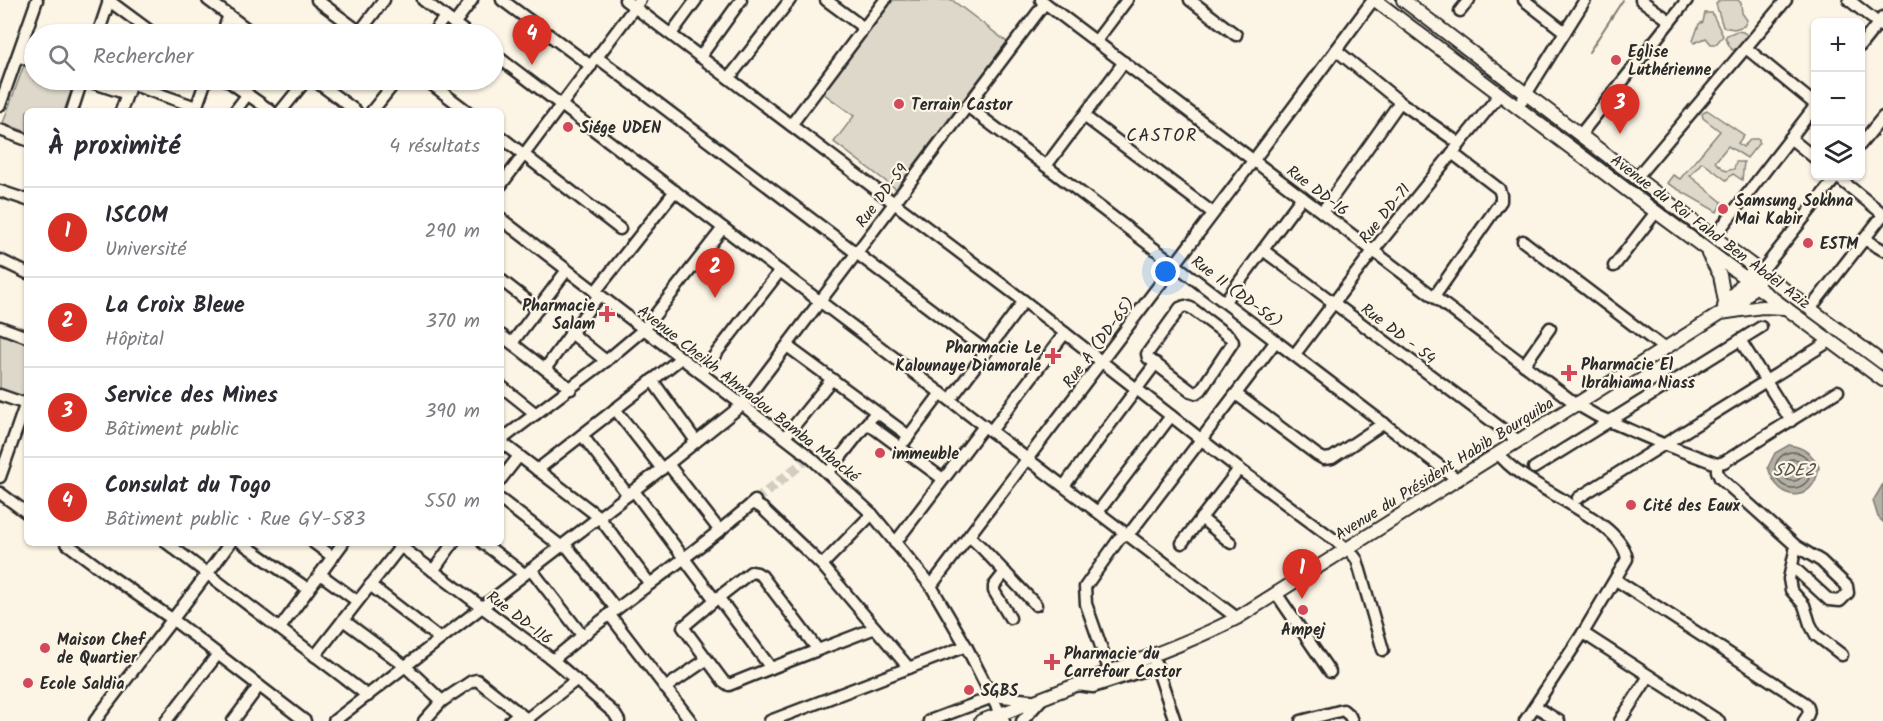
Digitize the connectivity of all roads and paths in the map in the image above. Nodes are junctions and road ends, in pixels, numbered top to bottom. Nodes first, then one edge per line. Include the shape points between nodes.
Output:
1 (37, 0) edge
2 (208, 0) edge
3 (317, 0) edge
4 (384, 0) edge
5 (423, 0) edge
6 (472, 0) edge
7 (502, 0) edge
8 (626, 0) edge
9 (696, 0) edge
10 (741, 0) edge
11 (790, 0) edge
12 (885, 0) edge
13 (1127, 0) edge
14 (1190, 0) edge
15 (1374, 0) edge
16 (1403, 0) edge
17 (1469, 0) edge
18 (1524, 0) edge
19 (1585, 0) edge
20 (1641, 0) edge
21 (1687, 0) edge
22 (1786, 0) edge
23 (1850, 0) edge
24 (109, 1) edge
25 (831, 1) edge
26 (1043, 2) edge
27 (638, 4) edge
28 (1460, 11) dead end
29 (229, 15) junction
30 (450, 20) junction
31 (1670, 21) junction
32 (1881, 22) edge
33 (29, 24) edge
34 (101, 24) edge
35 (139, 24) edge
36 (226, 24) edge
37 (241, 24) edge
38 (348, 24) edge
39 (366, 24) edge
40 (445, 24) edge
41 (455, 24) edge
42 (864, 28) junction
43 (1565, 32) junction
44 (671, 34) junction
45 (1236, 35) dead end
46 (24, 38) edge
47 (1865, 40) edge
48 (1096, 41) junction
49 (1746, 48) junction
50 (1336, 50) junction
51 (18, 56) junction
52 (700, 57) junction
53 (24, 58) edge
54 (504, 62) edge
55 (594, 62) junction
56 (1124, 62) junction
57 (729, 78) junction
58 (80, 90) edge
59 (129, 90) edge
60 (141, 90) edge
61 (203, 90) edge
62 (242, 90) edge
63 (298, 90) edge
64 (331, 90) edge
65 (389, 90) edge
66 (439, 90) edge
67 (1526, 93) junction
68 (248, 94) junction
69 (1500, 94) junction
70 (1400, 102) junction
71 (0, 105) edge
72 (561, 105) junction
73 (967, 106) junction
74 (1518, 107) junction
75 (73, 108) edge
76 (122, 108) edge
77 (193, 108) edge
78 (196, 108) edge
79 (237, 108) edge
80 (266, 108) edge
81 (283, 108) edge
82 (352, 108) edge
83 (374, 108) edge
84 (463, 108) edge
85 (1084, 116) junction
86 (1883, 117) edge
87 (791, 125) junction
88 (0, 130) edge
89 (1580, 135) junction
90 (1790, 138) junction
91 (24, 139) edge
92 (504, 139) edge
93 (1865, 139) edge
94 (1460, 144) junction
95 (1452, 153) junction
96 (524, 154) junction
97 (1811, 156) edge
98 (1255, 161) junction
99 (1046, 166) junction
100 (1636, 178) junction
101 (504, 180) edge
102 (1833, 180) edge
103 (1841, 180) edge
104 (0, 191) edge
105 (675, 191) junction
106 (1302, 196) junction
107 (24, 199) edge
108 (894, 204) junction
109 (1322, 212) junction
110 (1656, 212) junction
111 (1213, 213) junction
112 (1883, 214) edge
113 (504, 221) edge
114 (723, 228) junction
115 (620, 229) dead end
116 (1714, 237) junction
117 (1864, 239) junction
118 (1523, 241) dead end
119 (1704, 248) junction
120 (1263, 250) junction
121 (1883, 250) edge
122 (1373, 251) junction
123 (856, 253) junction
124 (0, 260) edge
125 (1175, 263) junction
126 (1614, 266) dead end
127 (567, 270) junction
128 (780, 271) junction
129 (1760, 271) junction
130 (24, 272) edge
131 (504, 282) edge
132 (1751, 282) junction
133 (597, 293) junction
134 (1434, 297) junction
135 (820, 301) junction
136 (1024, 301) junction
137 (1225, 301) junction
138 (1333, 302) junction
139 (1787, 308) junction
140 (538, 309) junction
141 (1727, 309) junction
142 (1810, 309) junction
143 (0, 327) edge
144 (1761, 327) dead end
145 (1550, 328) dead end
146 (644, 329) junction
147 (570, 333) junction
148 (1065, 333) junction
149 (24, 336) edge
150 (504, 337) edge
151 (1740, 340) junction
152 (1276, 341) junction
153 (1830, 341) junction
154 (512, 343) junction
155 (787, 346) junction
156 (1665, 349) junction
157 (986, 351) junction
158 (1295, 354) junction
159 (681, 358) junction
160 (606, 361) junction
161 (1102, 363) junction
162 (1156, 363) junction
163 (1883, 363) edge
164 (1524, 365) junction
165 (545, 369) junction
166 (701, 373) junction
167 (652, 380) junction
168 (832, 380) junction
169 (1766, 380) junction
170 (1883, 380) edge
171 (504, 388) edge
172 (570, 388) junction
173 (1136, 389) junction
174 (1838, 391) dead end
175 (1236, 394) junction
176 (0, 395) edge
177 (946, 397) junction
178 (24, 401) edge
179 (1576, 404) junction
180 (742, 405) junction
181 (24, 408) edge
182 (615, 409) junction
183 (875, 412) junction
184 (536, 414) junction
185 (1171, 416) junction
186 (1610, 421) junction
187 (1791, 421) junction
188 (867, 423) junction
189 (1384, 423) junction
190 (987, 428) junction
191 (582, 435) junction
192 (909, 436) junction
193 (785, 437) junction
194 (504, 439) edge
195 (1200, 439) junction
196 (1517, 440) junction
197 (696, 441) junction
198 (504, 444) edge
199 (1663, 444) junction
200 (901, 447) junction
201 (1498, 453) junction
202 (519, 456) junction
203 (1028, 459) junction
204 (1717, 464) junction
205 (665, 467) junction
206 (1534, 468) dead end
207 (1239, 469) junction
208 (537, 470) junction
209 (828, 473) junction
210 (504, 475) edge
211 (0, 477) edge
212 (943, 479) junction
213 (1458, 480) junction
214 (1064, 486) junction
215 (0, 493) edge
216 (631, 493) junction
217 (1578, 498) dead end
218 (504, 502) edge
219 (24, 511) edge
220 (1098, 513) junction
221 (872, 514) junction
222 (599, 517) junction
223 (1201, 518) junction
224 (720, 531) junction
225 (1127, 534) junction
226 (969, 536) junction
227 (895, 543) junction
228 (1182, 543) dead end
229 (1231, 543) dead end
230 (563, 545) junction
231 (70, 546) edge
232 (171, 546) edge
233 (228, 546) edge
234 (246, 546) edge
235 (318, 546) edge
236 (341, 546) edge
237 (397, 546) edge
238 (399, 546) edge
239 (451, 546) edge
240 (488, 546) edge
241 (1796, 546) junction
242 (1347, 549) junction
243 (333, 557) junction
244 (684, 558) junction
245 (822, 565) junction
246 (1792, 566) junction
247 (433, 571) junction
248 (528, 572) junction
249 (1005, 572) junction
250 (208, 574) junction
251 (320, 574) junction
252 (1616, 580) junction
253 (650, 584) junction
254 (370, 585) junction
255 (931, 586) junction
256 (308, 589) junction
257 (1276, 593) junction
258 (717, 598) junction
259 (357, 601) junction
260 (1036, 605) dead end
261 (481, 606) junction
262 (613, 611) junction
263 (1010, 618) dead end
264 (1237, 618) junction
265 (172, 619) junction
266 (343, 620) junction
267 (280, 628) junction
268 (875, 628) junction
269 (1583, 633) junction
270 (582, 635) junction
271 (440, 639) junction
272 (966, 646) junction
273 (818, 650) junction
274 (1383, 650) dead end
275 (218, 654) junction
276 (1842, 655) dead end
277 (315, 656) junction
278 (553, 660) junction
279 (706, 660) junction
280 (1155, 660) junction
281 (405, 666) junction
282 (771, 668) junction
283 (909, 668) junction
284 (1110, 672) junction
285 (1330, 672) dead end
286 (1649, 676) junction
287 (576, 680) junction
288 (1076, 684) junction
289 (260, 686) junction
290 (665, 688) junction
291 (992, 695) junction
292 (368, 696) junction
293 (1040, 700) junction
294 (442, 701) junction
295 (1535, 706) junction
296 (1003, 717) edge
297 (525, 718) edge
298 (95, 721) edge
299 (166, 721) edge
300 (232, 721) edge
301 (305, 721) edge
302 (334, 721) edge
303 (424, 721) edge
304 (510, 721) edge
305 (619, 721) edge
306 (691, 721) edge
307 (770, 721) edge
308 (929, 721) edge
309 (981, 721) edge
310 (1022, 721) edge
311 (1175, 721) edge
312 (1301, 721) edge
313 (1352, 721) edge
314 (1525, 721) edge
315 (1559, 721) edge
316 (1620, 721) edge
317 (1719, 721) edge
318 (1804, 721) edge

1 - 33 street
2 - 29 street
3 - 38 street
4 - 39 street
5 - 30 street
6 - 30 street
7 - 55 street
8 - 27 street
9 - 44 street
10 - 52 street
11 - 57 street
12 - 42 street
13 - 48 street
14 - 45 street
15 - 50 street, Rue A (DD-65)
15 - 69 main road, Avenue du Roi Fahd Ben Abdel Aziz
16 - 67 main road, Avenue du Roi Fahd Ben Abdel Aziz
17 - 28 street
18 - 43 street
19 - 43 street
20 - 31 street
21 - 31 street
22 - 49 street
23 - 32 street
24 - 34 street
24 - 35 street
25 - 42 street
26 - 48 street, Rue DD-16
26 - 73 street, Rue DD-59
27 - 44 street
27 - 55 street
29 - 36 street
29 - 37 street
30 - 40 street
30 - 41 street
31 - 89 street
32 - 47 street
42 - 87 street
43 - 67 street
44 - 52 street
46 - 51 street
48 - 56 street, Rue DD-16
49 - 90 street via 1815,105
49 - 100 street
50 - 70 street
50 - 98 street, Rue A (DD-65)
51 - 53 street
51 - 71 street
52 - 57 street
54 - 72 street
55 - 72 street
55 - 123 street
56 - 85 street
56 - 98 street, Rue DD-16
57 - 87 street
58 - 75 street
59 - 76 street
60 - 77 street
61 - 78 street
62 - 68 street
63 - 81 street
64 - 82 street
65 - 83 street
66 - 84 street
67 - 74 street
67 - 89 main road, Avenue du Roi Fahd Ben Abdel Aziz
68 - 79 street
68 - 80 street
69 - 74 main road, Avenue du Roi Fahd Ben Abdel Aziz
69 - 94 street, Rue DD-71
70 - 94 street
70 - 109 street
72 - 96 street
72 - 105 street
73 - 99 street, Rue II (DD-56)
73 - 108 street, Rue DD-59
74 - 110 main road, Avenue du Roi Fahd Ben Abdel Aziz
85 - 99 street
85 - 111 street
86 - 93 street
87 - 108 street
88 - 91 street
89 - 100 main road, Avenue du Roi Fahd Ben Abdel Aziz
90 - 97 street
90 - 116 street
92 - 96 street
94 - 95 street, Rue DD-71
95 - 122 street, Rue DD-71
95 - 134 street via 1498,189 1501,201
96 - 101 street
96 - 115 street
98 - 106 street, Rue DD-16
98 - 111 street, Rue A (DD-65)
99 - 125 street, Rue II (DD-56)
100 - 116 main road, Avenue du Roi Fahd Ben Abdel Aziz
102 - 129 street
103 - 112 street
104 - 107 street
105 - 114 street
105 - 133 street
106 - 109 street, Rue DD-16
106 - 120 street
108 - 123 street, Rue DD-59
108 - 136 street
109 - 122 street, Rue DD-16
110 - 119 main road, Avenue du Roi Fahd Ben Abdel Aziz
110 - 126 street
111 - 125 street, Rue A (DD-65)
112 - 117 street
113 - 127 street, Avenue Cheikh Ahmadou Bamba Mbacké
114 - 128 street
114 - 146 street
116 - 129 main road, Avenue du Roi Fahd Ben Abdel Aziz
117 - 121 street
117 - 142 street
118 - 156 street
119 - 132 main road, Avenue du Roi Fahd Ben Abdel Aziz
119 - 141 main road via 1720,274
120 - 137 street
120 - 138 street, Rue DD - 54
122 - 134 street, Rue DD-16
122 - 138 street, Rue DD-71
123 - 135 street, Rue DD-59
123 - 157 street
124 - 130 street
125 - 137 street, Rue II (DD-56)
125 - 161 street, Rue A (DD-65)
127 - 133 street, Avenue Cheikh Ahmadou Bamba Mbacké
127 - 140 street
128 - 135 street
128 - 166 street
129 - 132 main road
129 - 142 main road, Avenue du Roi Fahd Ben Abdel Aziz
131 - 140 street
132 - 139 main road, Avenue du Roi Fahd Ben Abdel Aziz
132 - 141 main road
133 - 146 street, Avenue Cheikh Ahmadou Bamba Mbacké
133 - 147 street
134 - 164 street, Rue DD-16
135 - 155 street, Rue DD-59
135 - 177 street
136 - 148 street
136 - 157 street
137 - 152 street, Rue II (DD-56)
138 - 158 street, Rue DD-71
138 - 196 street, Rue DD - 54
139 - 141 main road
139 - 153 main road, Avenue du Roi Fahd Ben Abdel Aziz
140 - 154 street
141 - 156 main road, Avenue du Président Habib Bourguiba
142 - 163 main road, Avenue du Roi Fahd Ben Abdel Aziz
143 - 149 street
144 - 151 street
145 - 164 street
146 - 159 street, Avenue Cheikh Ahmadou Bamba Mbacké
146 - 160 street
147 - 160 street
147 - 165 street
148 - 161 street
148 - 190 street
150 - 154 street
151 - 169 street
151 - 186 street
152 - 158 street, Rue II (DD-56)
152 - 175 street
153 - 169 street
153 - 170 main road, Avenue du Roi Fahd Ben Abdel Aziz
154 - 165 street
155 - 168 street
155 - 180 street, Rue DD-59
156 - 179 main road, Avenue du Président Habib Bourguiba
157 - 177 street
158 - 189 street, Rue II (DD-56)
159 - 166 street, Avenue Cheikh Ahmadou Bamba Mbacké
159 - 167 street
160 - 172 street
161 - 173 street
161 - 203 street, Rue A (DD-65)
162 - 162 street via 1148,357 1148,350 1185,306 1233,342 1197,393
162 - 173 street
164 - 179 street, Rue DD-16
165 - 172 street
166 - 180 street, Avenue Cheikh Ahmadou Bamba Mbacké
167 - 182 street
167 - 197 street
168 - 183 street
168 - 193 street
169 - 187 street
169 - 199 street
171 - 184 street
172 - 184 street
173 - 185 street
173 - 214 street
174 - 187 street
175 - 189 street via 1324,459 1332,458
175 - 195 street
176 - 178 street
177 - 190 street
177 - 192 street
179 - 186 street, Rue DD-16
179 - 196 main road, Avenue du Président Habib Bourguiba
180 - 193 street, Avenue Cheikh Ahmadou Bamba Mbacké
180 - 197 street, Rue DD-59
181 - 211 street
182 - 191 street
182 - 205 street
183 - 188 street
183 - 192 street
184 - 194 street
185 - 195 street
185 - 220 street
186 - 199 street, Rue DD-16
186 - 206 street
187 - 204 street
188 - 200 street
188 - 209 street
189 - 213 street, Rue II (DD-56)
190 - 203 street
190 - 212 street
191 - 208 street
191 - 216 street
192 - 200 street
193 - 209 street, Avenue Cheikh Ahmadou Bamba Mbacké
195 - 207 street
195 - 225 street
196 - 201 main road, Avenue du Président Habib Bourguiba
197 - 205 street, Rue DD-59
198 - 202 street
199 - 204 street, Rue DD-16
199 - 217 street
200 - 212 street
201 - 213 main road, Avenue du Président Habib Bourguiba
201 - 252 street via 1510,468 1562,499 1623,544 1627,559
202 - 208 street
202 - 210 street
203 - 214 street
203 - 226 street, Rue A (DD-65)
204 - 241 street via 1720,478
205 - 216 street, Rue DD-59
205 - 224 street
207 - 223 street
207 - 242 street
208 - 222 street
209 - 221 street, Avenue Cheikh Ahmadou Bamba Mbacké
212 - 227 street
213 - 242 main road, Avenue du Président Habib Bourguiba
214 - 220 street
215 - 219 street
216 - 222 street, Rue DD-59
216 - 244 street
218 - 230 street
220 - 225 street
221 - 227 street, Avenue Cheikh Ahmadou Bamba Mbacké
221 - 245 street
222 - 230 street, Rue DD-59
222 - 253 street
223 - 228 street
223 - 229 street
224 - 244 street
224 - 245 street via 754,502
225 - 264 street
225 - 284 street via 1119,539 1085,587 1086,604
226 - 249 street
226 - 255 street, Rue A (DD-65)
227 - 255 street, Avenue Cheikh Ahmadou Bamba Mbacké
230 - 248 street, Rue DD-59
230 - 262 street
231 - 265 street
232 - 250 street
233 - 250 street
234 - 256 street
235 - 243 street
236 - 243 street
237 - 254 street
238 - 247 street, Rue DD-116
239 - 247 street
240 - 248 street
241 - 246 street
241 - 246 street via 1821,561 1847,586 1848,593 1840,602 1829,600
242 - 257 main road, Avenue du Président Habib Bourguiba
242 - 274 street via 1357,560
243 - 251 street
244 - 253 street
244 - 258 street
245 - 268 street
246 - 276 street via 1789,585 1804,605 1813,630
247 - 261 street, Rue DD-116
248 - 261 street, Rue DD-59
248 - 270 street
249 - 260 street
249 - 263 street via 994,586
250 - 265 street
250 - 267 street
251 - 256 street
251 - 259 street
252 - 269 street
252 - 318 street via 1805,703 1809,713
253 - 262 street
254 - 259 street
254 - 271 street
255 - 272 street, Avenue Cheikh Ahmadou Bamba Mbacké
256 - 267 street
257 - 264 main road, Avenue du Président Habib Bourguiba
257 - 285 street
258 - 273 street via 751,573 757,573
258 - 279 street via 683,627
258 - 282 street
259 - 266 street
261 - 271 street, Rue DD-59
261 - 278 street, Rue DD-116
262 - 270 street
262 - 290 street
264 - 280 main road, Avenue du Président Habib Bourguiba
265 - 275 street
265 - 298 street
266 - 277 street
266 - 281 street
267 - 277 street
268 - 273 street
268 - 283 street
269 - 286 street
269 - 295 street
270 - 278 street
271 - 281 street, Rue DD-59
272 - 283 street
272 - 291 street, Avenue Cheikh Ahmadou Bamba Mbacké
273 - 282 street
275 - 289 street
275 - 299 street
277 - 292 street
278 - 287 street, Rue DD-116
279 - 282 street via 726,685
279 - 290 street
280 - 284 main road, Avenue du Président Habib Bourguiba
280 - 288 street via 1093,687
280 - 311 street
281 - 292 street, Rue DD-59
281 - 294 street
283 - 307 street
284 - 288 main road, Avenue du Président Habib Bourguiba
286 - 316 street
286 - 317 street
287 - 297 street
287 - 305 street, Rue DD-116
288 - 293 main road, Avenue du Président Habib Bourguiba
289 - 300 street
289 - 301 street
290 - 306 street
291 - 293 street
291 - 296 street, Avenue Cheikh Ahmadou Bamba Mbacké
291 - 308 street
292 - 302 street, Rue DD-59
293 - 296 main road, Avenue du Président Habib Bourguiba
293 - 310 street
294 - 297 street via 477,680
294 - 303 street
295 - 314 street
295 - 315 street
296 - 309 main road, Avenue du Président Habib Bourguiba
297 - 304 street
312 - 313 street via 1343,710

